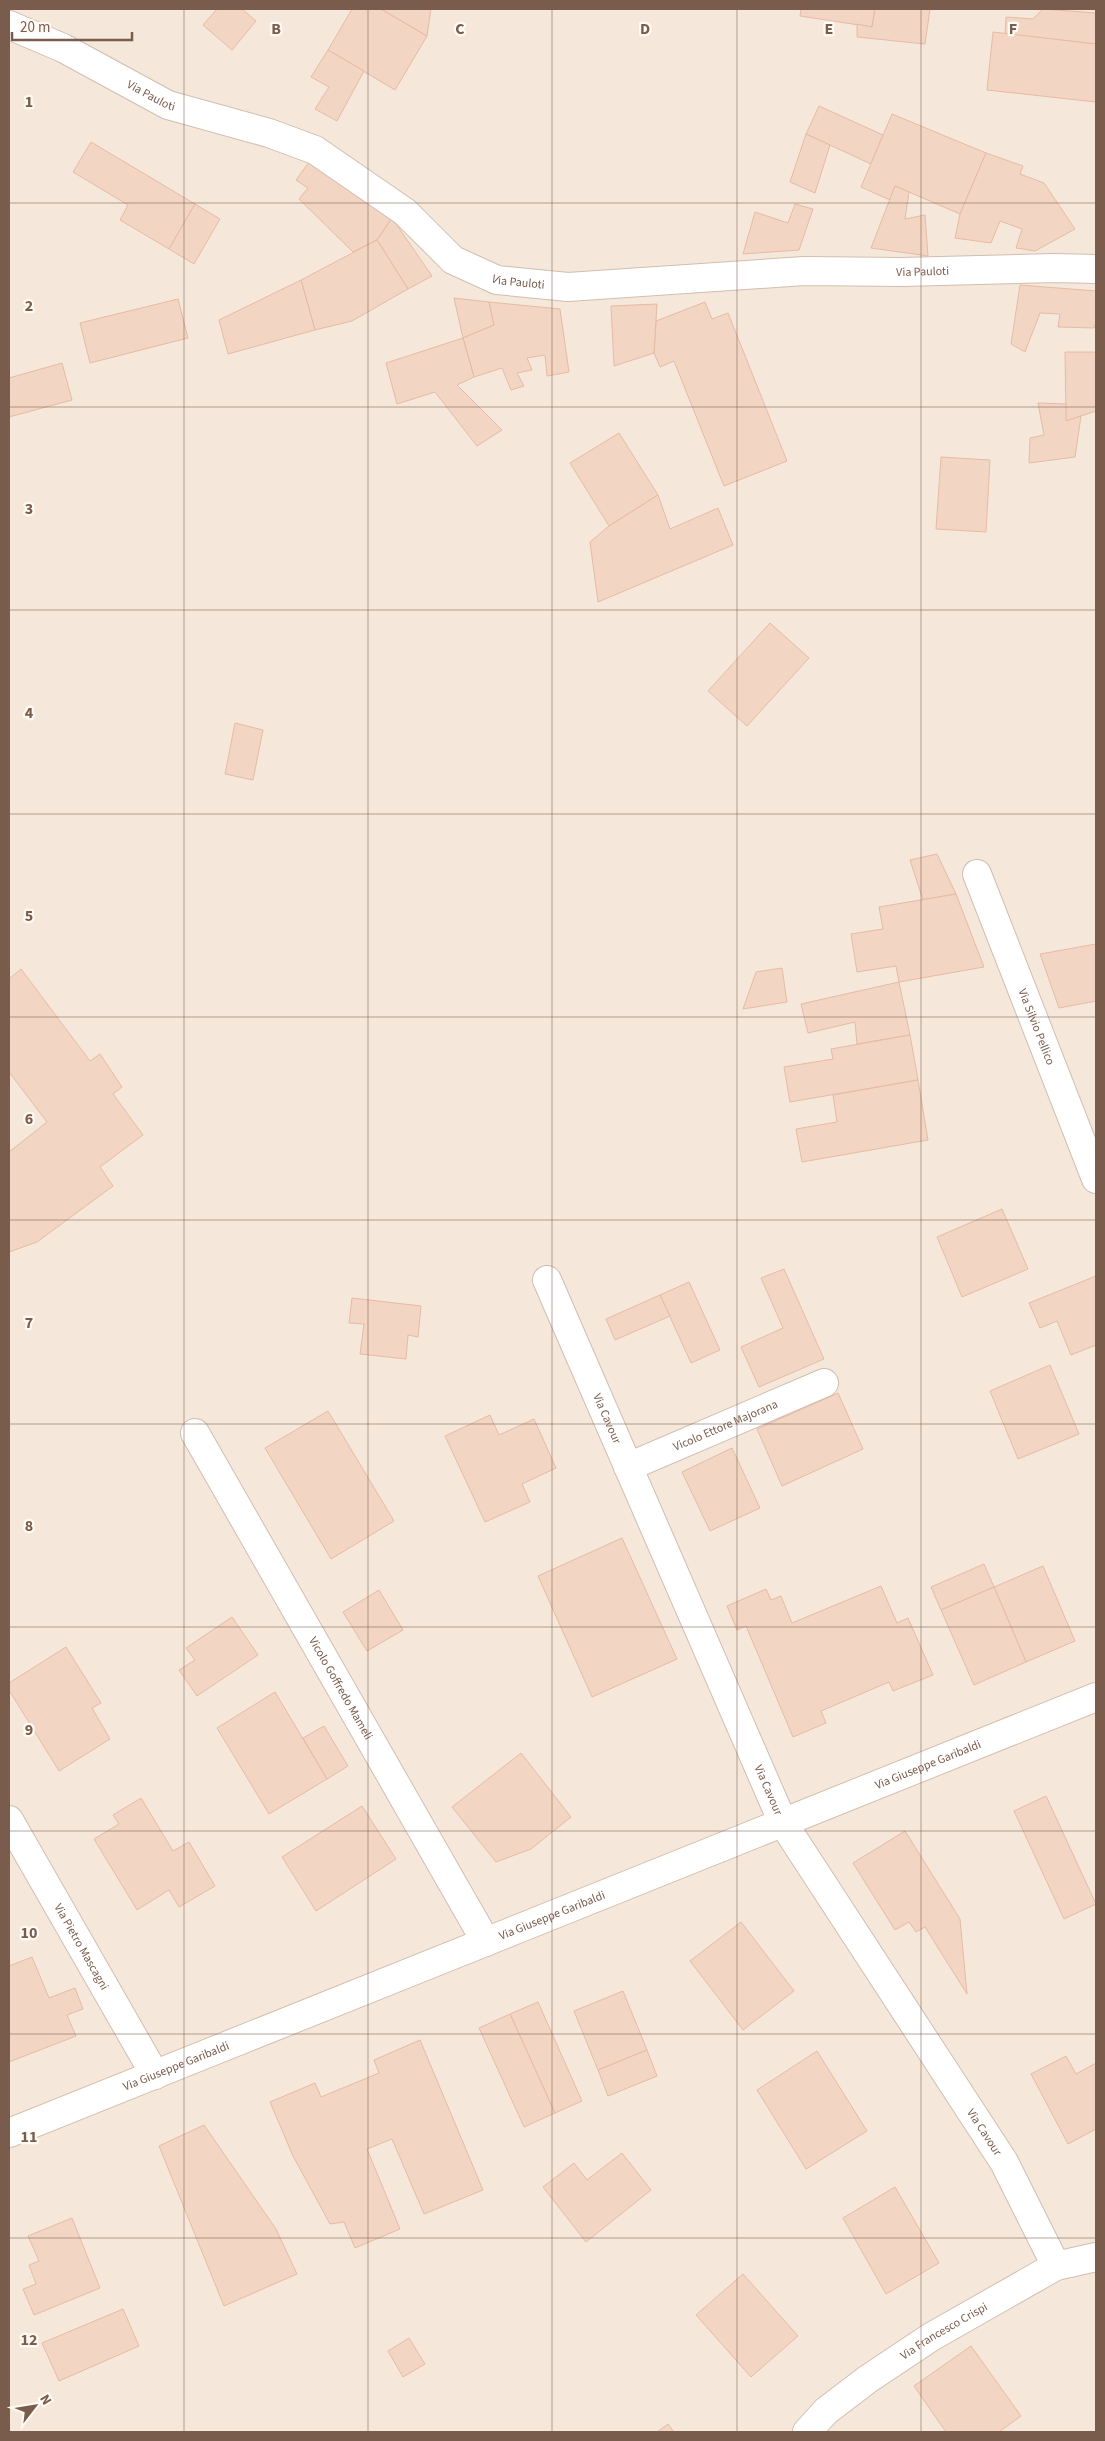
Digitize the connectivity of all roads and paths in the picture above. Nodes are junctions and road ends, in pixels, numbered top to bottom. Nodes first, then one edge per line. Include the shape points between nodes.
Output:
1 (9, 26) edge
2 (1096, 269) edge
3 (977, 874) dead end
4 (1096, 1178) edge
5 (547, 1280) dead end
6 (824, 1383) dead end
7 (195, 1433) dead end
8 (628, 1467) junction
9 (1096, 1697) edge
10 (9, 1820) edge
11 (783, 1823) junction
12 (486, 1942) junction
13 (155, 2074) junction
14 (9, 2133) edge
15 (1096, 2257) edge
16 (1056, 2266) junction
17 (807, 2432) edge

1 - 2 street, Via Pauloti via 63,48 168,105 269,133 315,150 405,212 454,260 497,280 568,287 804,271
3 - 4 street, Via Silvio Pellico
5 - 8 street, Via Cavour
6 - 8 street, Vicolo Ettore Majorana
7 - 12 street, Vicolo Goffredo Mameli
8 - 11 street, Via Cavour
9 - 11 street, Via Giuseppe Garibaldi
10 - 13 street, Via Pietro Mascagni
11 - 12 street, Via Giuseppe Garibaldi
11 - 16 street, Via Cavour via 1004,2162
12 - 13 street, Via Giuseppe Garibaldi
13 - 14 street, Via Giuseppe Garibaldi
15 - 16 street, Via Francesco Crispi
16 - 17 street, Via Francesco Crispi via 930,2337 826,2411

